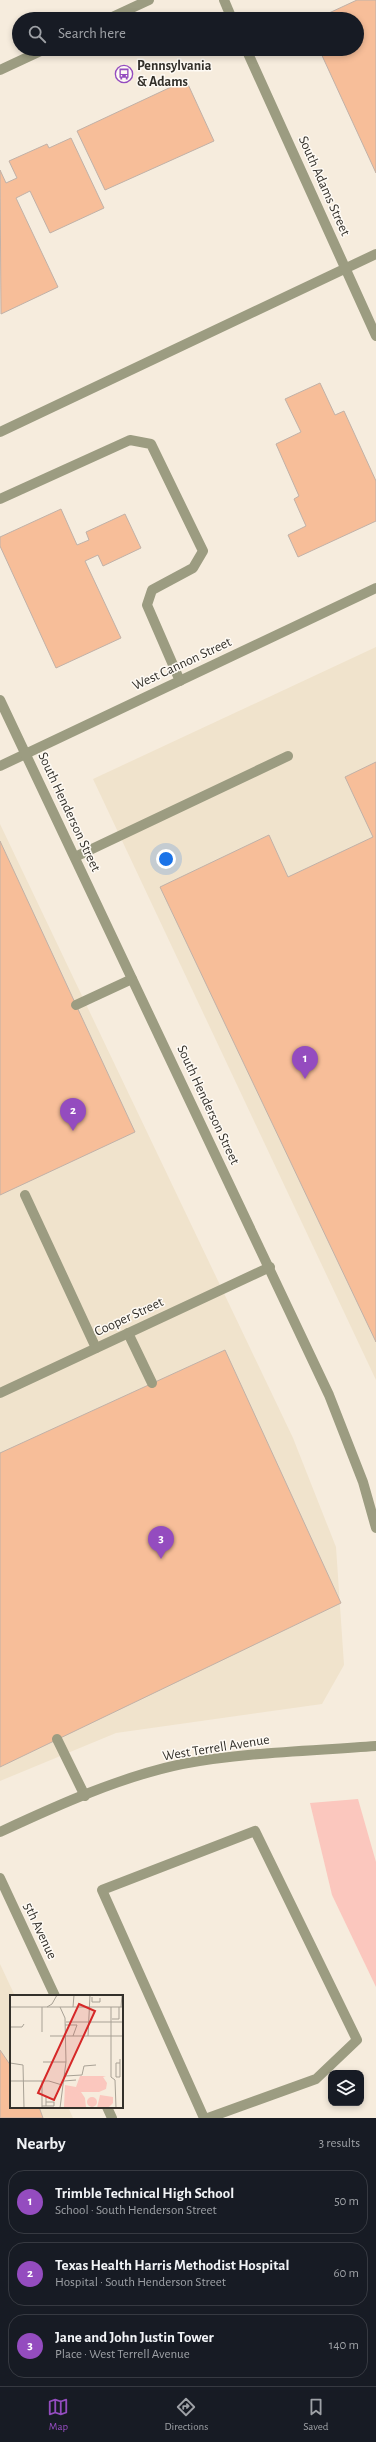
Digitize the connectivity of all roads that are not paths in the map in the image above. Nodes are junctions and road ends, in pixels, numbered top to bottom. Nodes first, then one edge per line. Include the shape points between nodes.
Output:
1 (149, 0) edge
2 (224, 0) edge
3 (123, 12) edge
4 (229, 12) edge
5 (30, 56) edge
6 (249, 56) edge
7 (0, 70) edge
8 (376, 254) edge
9 (345, 268) junction
10 (376, 336) edge
11 (0, 432) edge
12 (0, 499) edge
13 (376, 588) edge
14 (180, 681) junction
15 (0, 700) edge
16 (26, 754) junction
17 (288, 756) dead end
18 (0, 766) edge
19 (74, 857) junction
20 (132, 979) junction
21 (76, 1005) dead end
22 (25, 1195) dead end
23 (270, 1267) junction
24 (128, 1333) junction
25 (96, 1348) junction
26 (152, 1383) dead end
27 (0, 1393) edge
28 (376, 1528) edge
29 (57, 1739) dead end
30 (376, 1746) edge
31 (85, 1796) junction
32 (0, 1832) edge
33 (0, 1878) edge
34 (55, 1995) edge
35 (107, 2108) edge
36 (112, 2118) edge
37 (204, 2118) edge
38 (208, 2118) edge

1 - 3 street
2 - 4 street
5 - 7 street
6 - 9 street, South Adams Street
8 - 9 street
9 - 10 street, South Adams Street
9 - 11 street
12 - 14 street via 130,440 151,444 203,551 193,568 152,590 147,606
13 - 14 street, West Cannon Street
14 - 16 street, West Cannon Street
15 - 16 street, South Henderson Street
16 - 18 street, West Cannon Street
16 - 19 street, South Henderson Street
17 - 19 street
19 - 20 street, South Henderson Street
20 - 21 street
20 - 23 street, South Henderson Street
22 - 25 street
23 - 24 street, Cooper Street
23 - 28 street, South Henderson Street via 329,1395 363,1482
24 - 25 street, Cooper Street
24 - 26 street
25 - 27 street, Cooper Street
29 - 31 street
30 - 31 street, West Terrell Avenue via 258,1753 181,1764 114,1784
31 - 32 street, West Terrell Avenue
33 - 34 street, 5th Avenue
35 - 36 street
37 - 38 street via 102,1890 255,1831 356,2040 316,2079

